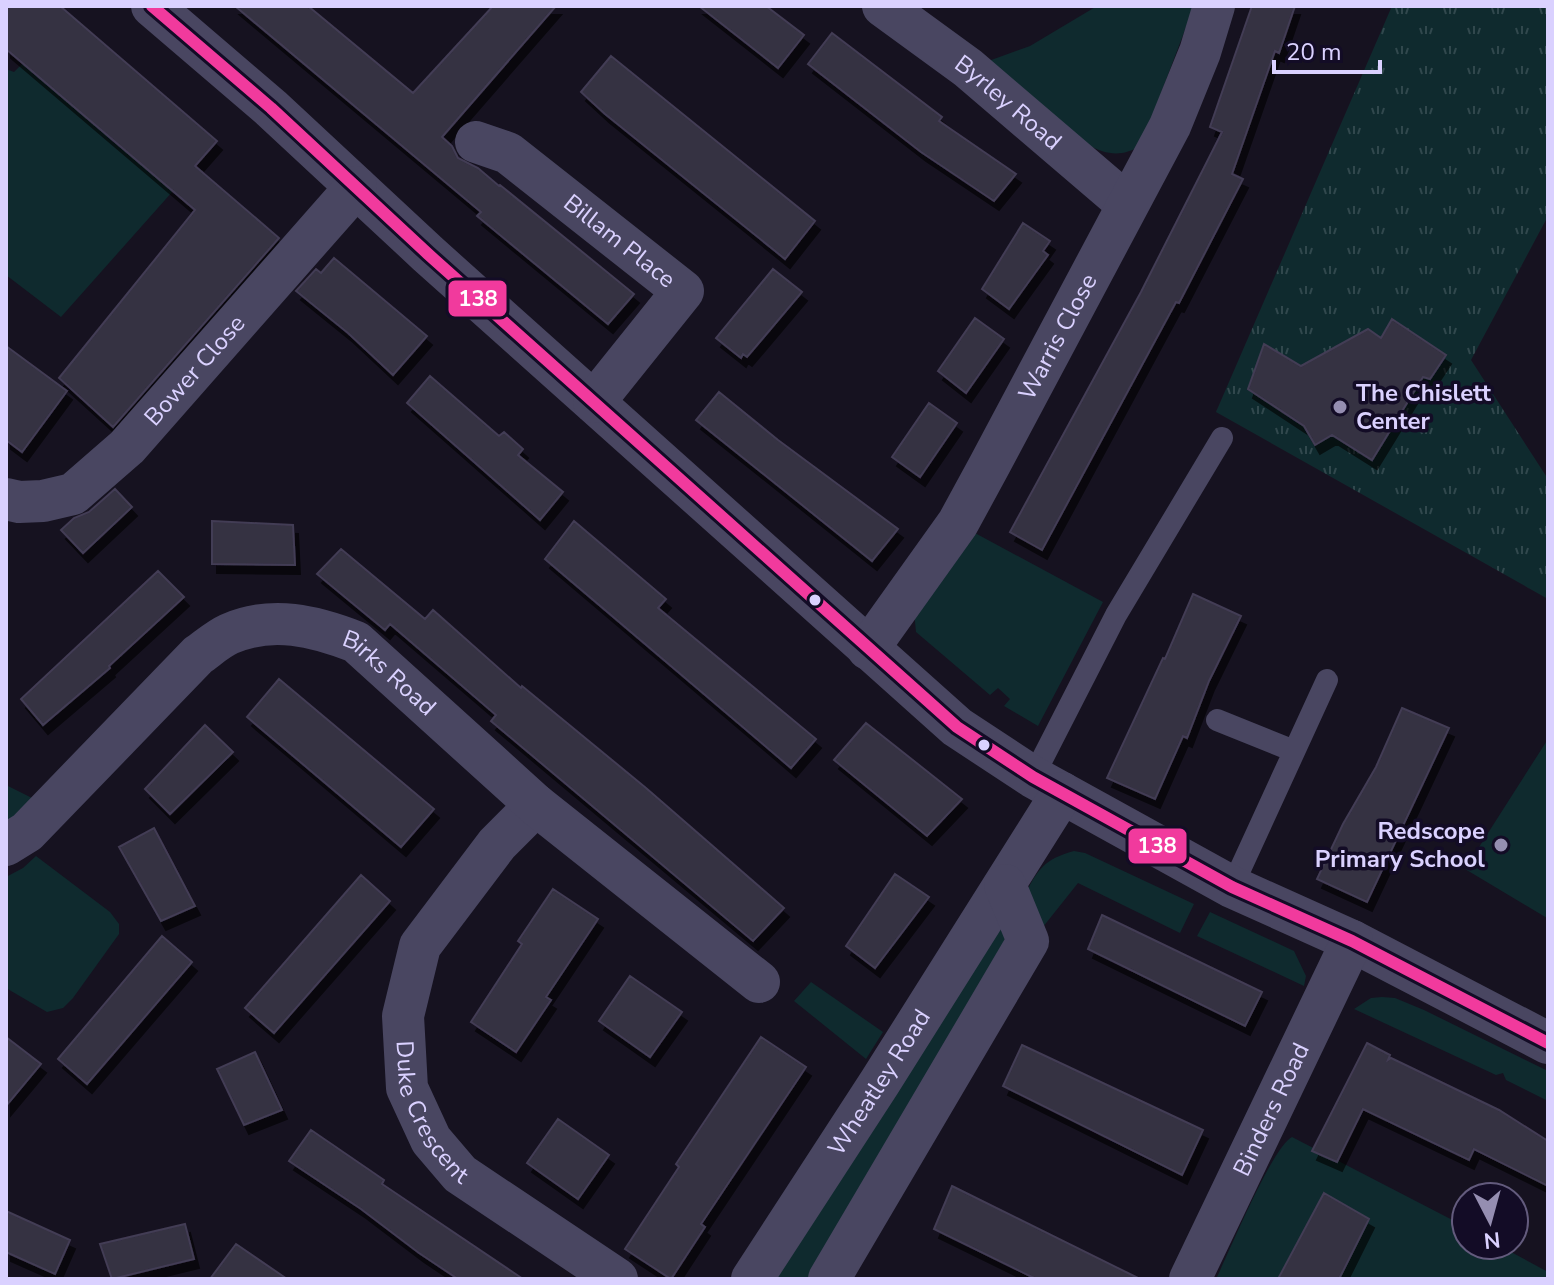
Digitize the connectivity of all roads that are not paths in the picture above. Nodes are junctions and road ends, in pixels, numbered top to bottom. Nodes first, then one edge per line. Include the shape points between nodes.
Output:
1 (152, 6) edge
2 (883, 6) edge
3 (1214, 6) edge
4 (476, 142) dead end
5 (356, 187) junction
6 (1127, 204) junction
7 (594, 402) junction
8 (1222, 438) dead end
9 (6, 499) edge
10 (868, 649) junction
11 (1327, 680) dead end
12 (1217, 720) dead end
13 (1294, 751) junction
14 (1047, 785) junction
15 (536, 805) junction
16 (6, 845) edge
17 (1005, 885) junction
18 (1232, 887) junction
19 (1352, 941) junction
20 (759, 982) dead end
21 (1548, 1043) edge
22 (617, 1279) edge
23 (752, 1279) edge
24 (829, 1279) edge
25 (1190, 1279) edge

1 - 5 street
2 - 6 street, Byrley Road via 968,68
3 - 6 street, Warris Close via 1170,126
4 - 7 street, Billam Place via 508,153 683,291
5 - 7 street
5 - 9 street, Bower Close via 127,447 73,494 43,501
6 - 10 street, Warris Close via 958,523
7 - 10 street
8 - 14 lane via 1116,615
10 - 14 street via 957,727
11 - 13 lane
12 - 13 lane
13 - 18 lane
14 - 17 street, Wheatley Road
14 - 18 street
15 - 16 street, Birks Road via 356,642 319,627 266,624 228,634 198,655 27,832
15 - 20 street, Birks Road
15 - 22 street, Duke Crescent via 497,844 420,946 403,1016 407,1088 431,1140 460,1174
17 - 23 street, Wheatley Road
17 - 24 street via 1028,941
18 - 19 street
19 - 21 street
19 - 25 street, Binders Road

